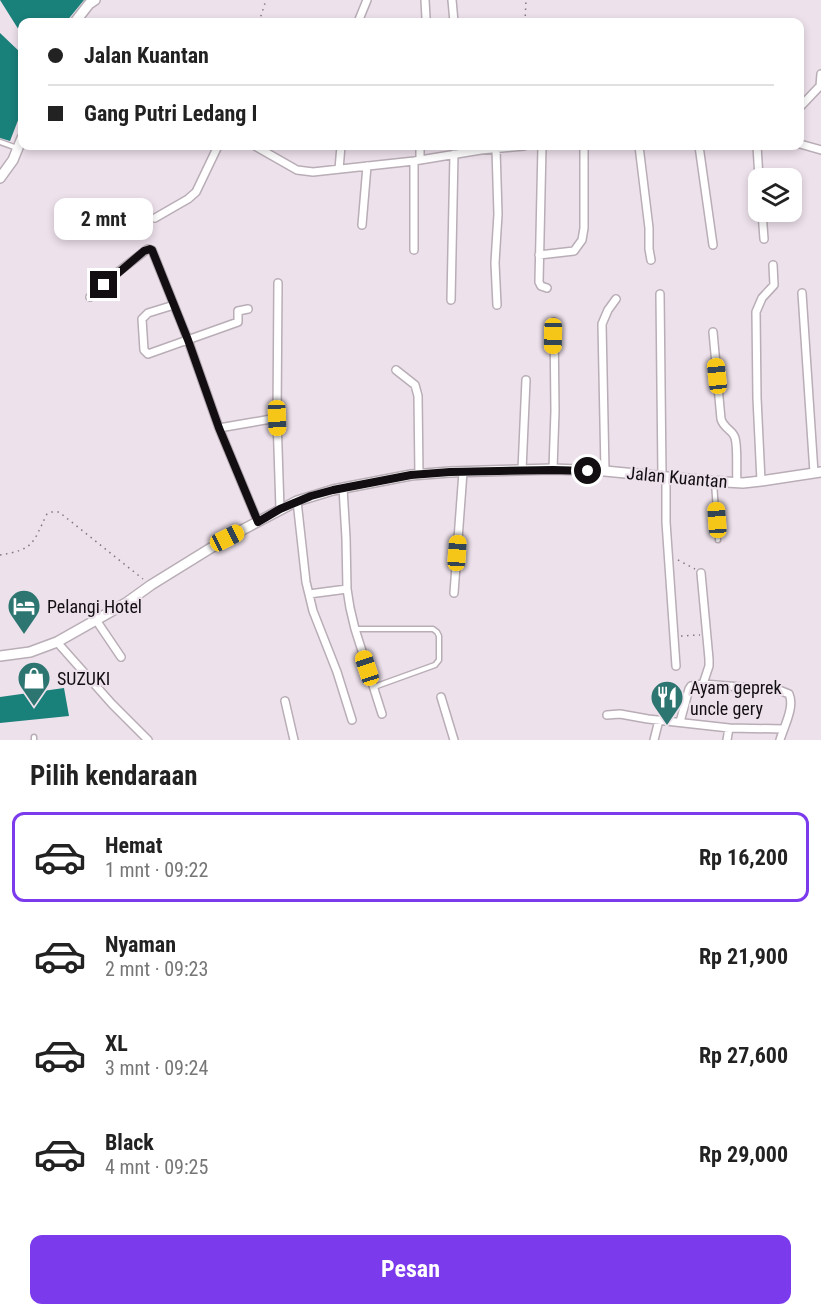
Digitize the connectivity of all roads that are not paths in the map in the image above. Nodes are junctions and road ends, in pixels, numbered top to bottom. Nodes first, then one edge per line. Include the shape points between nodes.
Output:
1 (95, 0) edge
2 (367, 0) edge
3 (425, 0) edge
4 (452, 0) edge
5 (78, 18) edge
6 (360, 18) edge
7 (425, 18) edge
8 (454, 18) edge
9 (821, 74) edge
10 (821, 88) edge
11 (804, 103) edge
12 (0, 136) edge
13 (1, 142) edge
14 (804, 145) edge
15 (18, 148) joint
16 (216, 150) edge
17 (262, 150) edge
18 (340, 150) edge
19 (419, 150) edge
20 (480, 150) edge
21 (493, 150) edge
22 (542, 150) edge
23 (584, 150) edge
24 (640, 150) edge
25 (700, 150) edge
26 (757, 150) edge
27 (821, 150) edge
28 (454, 154) junction
29 (417, 161) junction
30 (367, 166) junction
31 (758, 168) edge
32 (339, 169) junction
33 (0, 178) edge
34 (154, 218) dead end
35 (763, 222) edge
36 (362, 225) dead end
37 (764, 239) dead end
38 (713, 245) dead end
39 (414, 250) dead end
40 (539, 255) junction
41 (651, 260) dead end
42 (773, 265) dead end
43 (278, 283) dead end
44 (547, 288) dead end
45 (802, 293) dead end
46 (660, 294) dead end
47 (90, 297) dead end
48 (616, 298) dead end
49 (451, 300) dead end
50 (174, 305) junction
51 (497, 305) dead end
52 (248, 309) dead end
53 (554, 321) dead end
54 (712, 332) dead end
55 (188, 340) junction
56 (396, 370) dead end
57 (526, 380) dead end
58 (277, 418) junction
59 (219, 428) junction
60 (553, 470) junction
61 (522, 471) junction
62 (605, 471) junction
63 (463, 472) junction
64 (818, 472) edge
65 (419, 475) junction
66 (664, 477) junction
67 (713, 481) junction
68 (761, 481) junction
69 (737, 482) junction
70 (343, 488) junction
71 (297, 501) junction
72 (280, 509) junction
73 (258, 522) junction
74 (718, 540) dead end
75 (701, 573) road end
76 (347, 589) junction
77 (454, 593) dead end
78 (309, 594) junction
79 (96, 620) junction
80 (355, 628) junction
81 (57, 642) junction
82 (0, 656) edge
83 (121, 657) dead end
84 (676, 666) dead end
85 (703, 684) junction
86 (374, 687) junction
87 (441, 697) dead end
88 (285, 701) dead end
89 (382, 714) dead end
90 (607, 716) dead end
91 (352, 720) dead end
92 (659, 720) junction
93 (680, 722) junction
94 (729, 728) junction
95 (783, 729) junction
96 (148, 740) edge
97 (294, 740) edge
98 (454, 740) edge
99 (654, 740) edge
100 (727, 740) edge
101 (780, 740) edge

1 - 5 street
2 - 6 street
3 - 7 street
4 - 8 street
9 - 10 street
10 - 11 street
12 - 13 lane
13 - 15 lane
14 - 27 street
15 - 33 street
16 - 34 street via 196,192
17 - 32 street via 302,172
18 - 32 street
19 - 29 street
20 - 28 street
21 - 51 street via 498,214
22 - 40 street
23 - 40 street via 582,240 574,251
24 - 41 street
25 - 38 street
26 - 31 street
28 - 29 street
28 - 49 street
29 - 30 street
29 - 39 street
30 - 32 street
30 - 36 street
35 - 37 street
40 - 44 street via 539,285
42 - 68 street via 774,285 756,312
43 - 58 street
45 - 64 street
46 - 66 street
47 - 50 street via 150,249
48 - 62 street via 602,324
50 - 55 street
50 - 55 street via 142,318 144,350 151,354
52 - 55 street via 238,311 238,321
53 - 60 street
54 - 69 street via 722,423 736,441
55 - 59 street
56 - 65 street via 415,386 418,396
57 - 61 street
58 - 59 street
58 - 72 street
59 - 73 street
60 - 61 street, Jalan Kuantan
60 - 62 street, Jalan Kuantan
61 - 63 street, Jalan Kuantan
62 - 66 street, Jalan Kuantan
63 - 65 street, Jalan Kuantan
63 - 77 street
64 - 68 street, Jalan Kuantan
65 - 70 street, Jalan Kuantan
66 - 67 street, Jalan Kuantan
66 - 84 street
67 - 69 street, Jalan Kuantan
67 - 74 lane
68 - 69 street, Jalan Kuantan
70 - 71 street, Jalan Kuantan
70 - 76 street
71 - 72 street, Jalan Kuantan
71 - 78 street
72 - 73 street, Jalan Kuantan
73 - 79 street, Jalan Kuantan
75 - 85 street via 709,662
76 - 78 street
76 - 80 street
78 - 91 street
79 - 81 street, Jalan Kuantan
79 - 83 street
80 - 86 street
80 - 86 lane via 433,629 439,636 439,660 435,665
81 - 82 street, Jalan Kuantan via 30,652
81 - 96 street
85 - 93 street via 689,689
85 - 95 street via 785,691 791,699
86 - 89 street
87 - 98 street
88 - 97 street
90 - 92 street
92 - 93 street
92 - 99 street
93 - 94 street
94 - 95 street
94 - 100 street
95 - 101 street

